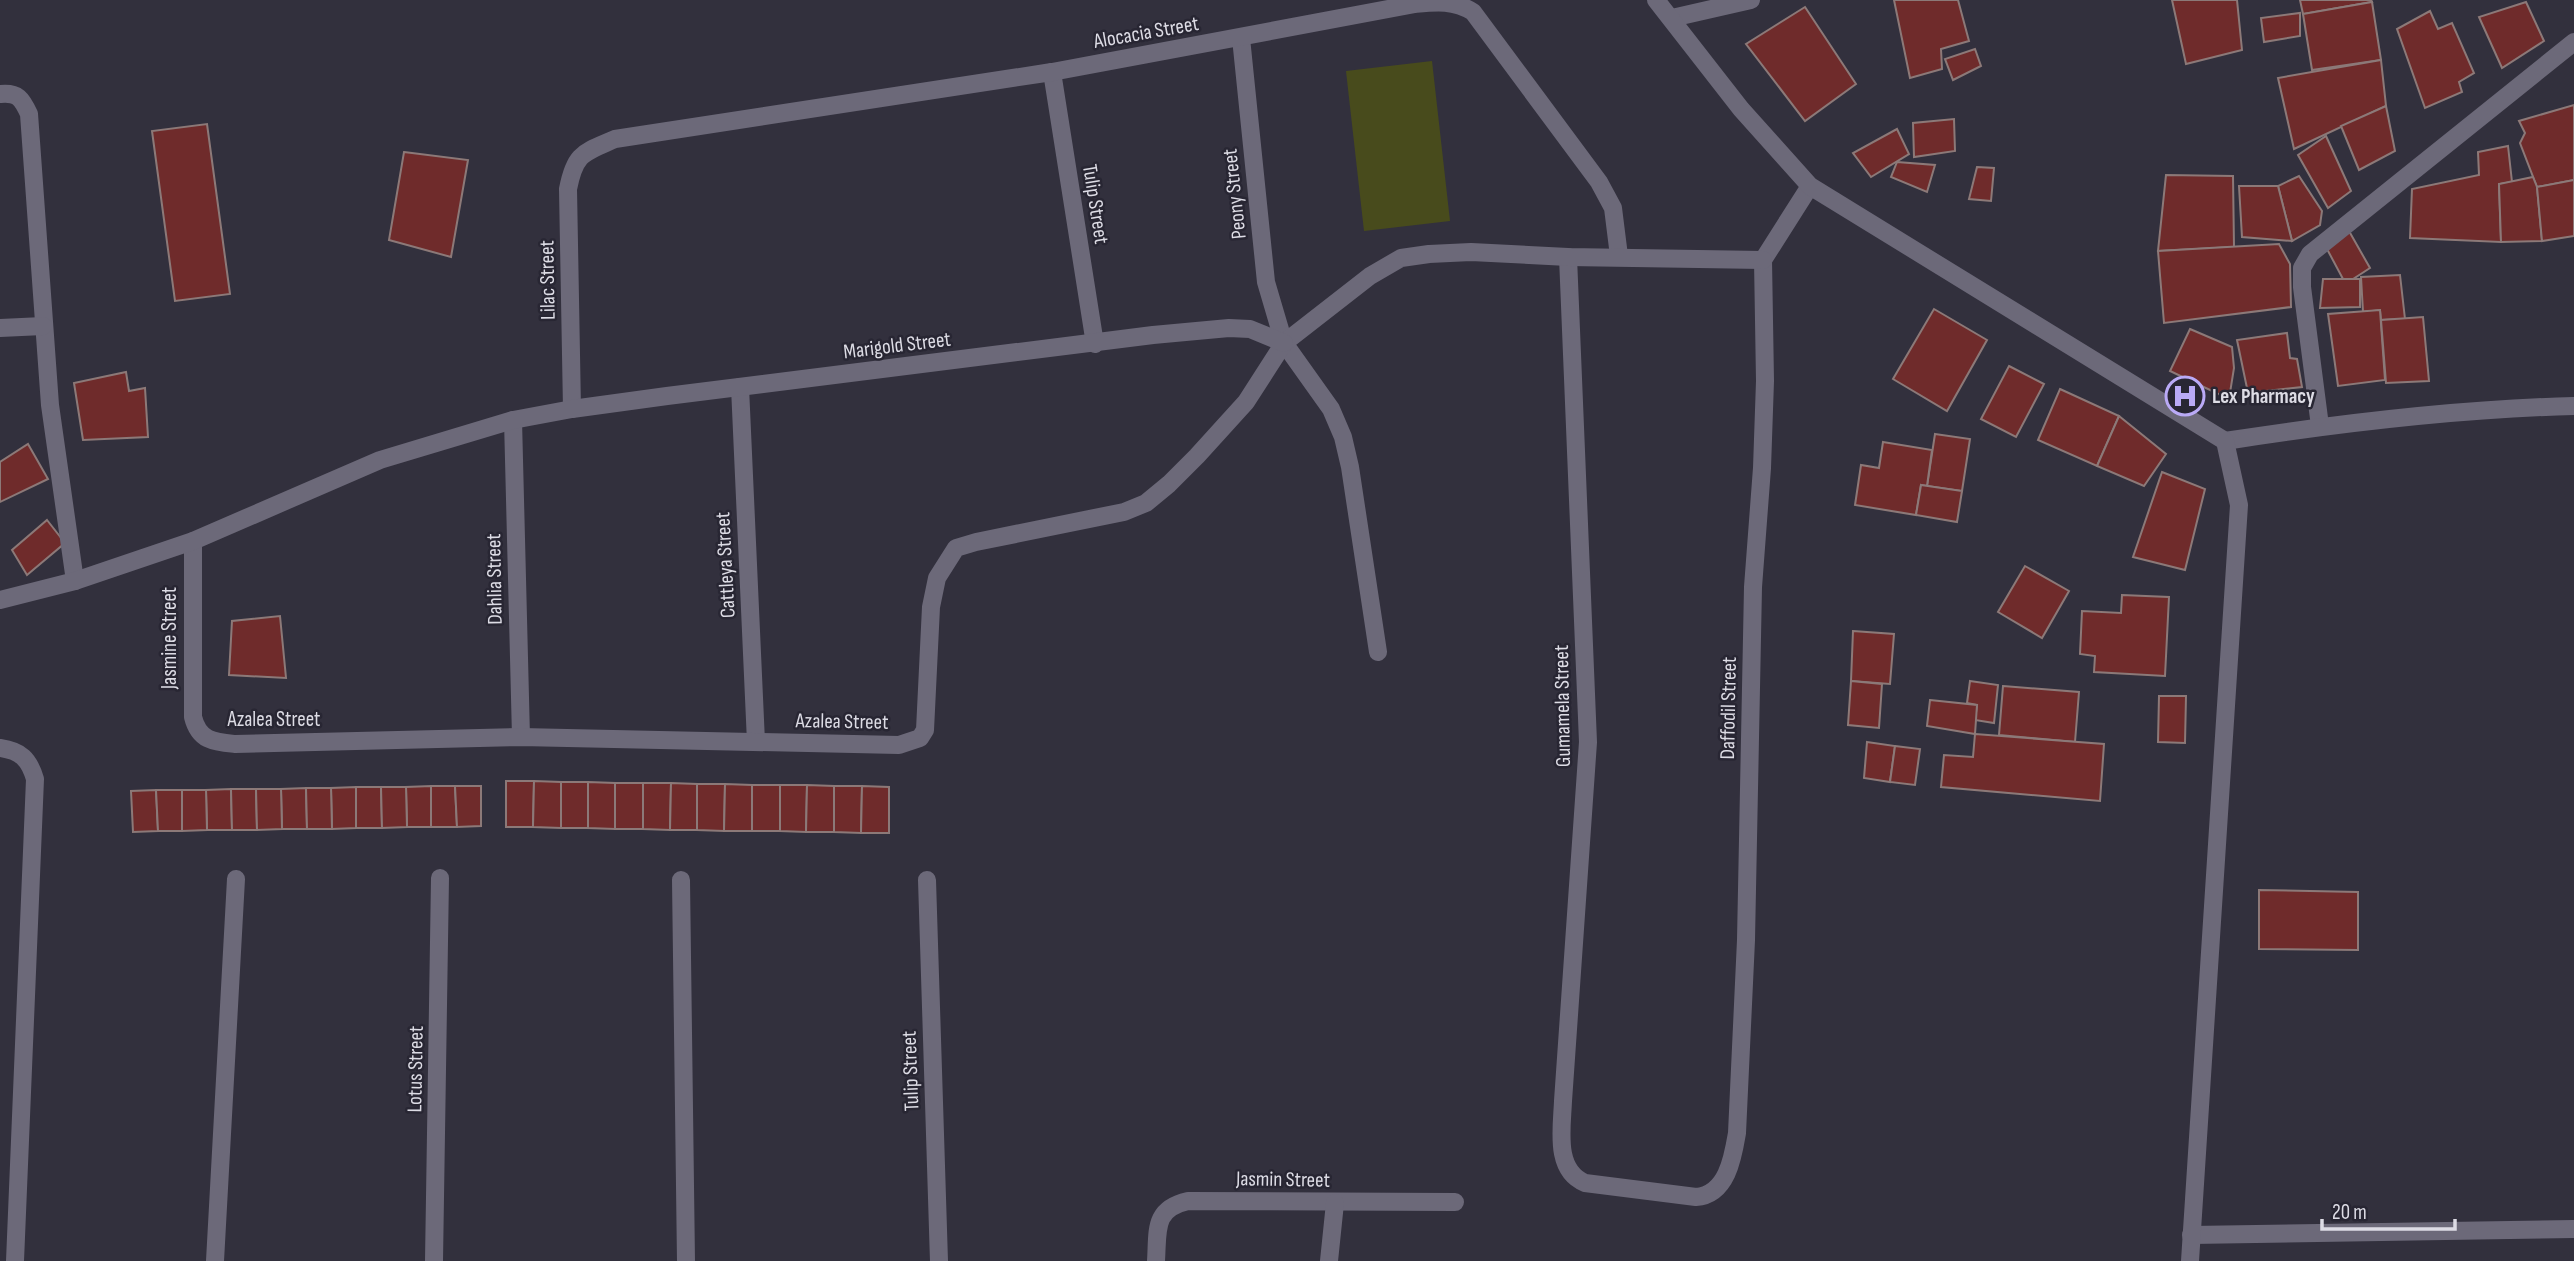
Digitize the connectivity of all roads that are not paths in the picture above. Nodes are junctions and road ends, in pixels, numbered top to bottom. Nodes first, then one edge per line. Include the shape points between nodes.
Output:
1 (1656, 0) edge
2 (1751, 0) edge
3 (1672, 18) junction
4 (1241, 38) junction
5 (2574, 42) edge
6 (1052, 72) junction
7 (0, 94) edge
8 (583, 153) joint
9 (1810, 186) junction
10 (1619, 256) junction
11 (1568, 257) junction
12 (1763, 260) junction
13 (43, 326) junction
14 (0, 328) edge
15 (1284, 343) junction
16 (1095, 344) junction
17 (740, 387) junction
18 (2574, 406) edge
19 (572, 409) junction
20 (513, 420) junction
21 (2320, 426) junction
22 (2225, 441) junction
23 (193, 541) junction
24 (75, 581) junction
25 (0, 600) edge
26 (1378, 652) dead end
27 (199, 734) joint
28 (521, 737) junction
29 (756, 742) junction
30 (0, 748) edge
31 (236, 878) dead end
32 (440, 878) dead end
33 (681, 880) dead end
34 (927, 880) dead end
35 (1733, 1158) joint
36 (1455, 1202) dead end
37 (1335, 1203) junction
38 (2574, 1229) edge
39 (2190, 1235) junction
40 (15, 1261) edge
41 (215, 1261) edge
42 (434, 1261) edge
43 (686, 1261) edge
44 (939, 1261) edge
45 (1156, 1261) edge
46 (1329, 1261) edge
47 (2190, 1261) edge

1 - 3 street
2 - 3 street
3 - 9 street via 1741,109
4 - 6 street, Alocacia Street
4 - 10 street, Alocacia Street via 1415,4 1461,4 1473,12 1599,182 1613,208
4 - 15 street, Peony Street via 1266,282
5 - 21 street via 2310,254 2302,268 2302,287
6 - 8 street, Alocacia Street via 615,139
6 - 16 street, Tulip Street
7 - 13 street via 21,98 29,114
8 - 19 street, Lilac Street via 572,169 568,189
9 - 12 street
9 - 22 street
10 - 11 street, Azalea Street
10 - 12 street, Azalea Street
11 - 15 street, Azalea Street via 1471,252 1401,258 1370,276
11 - 35 street, Gumamela Street via 1588,742 1562,1154 1577,1180 1585,1183 1696,1197 1715,1189
12 - 35 street, Daffodil Street via 1765,381 1753,587 1746,940
13 - 14 street
13 - 24 street
15 - 16 street, Marigold Street via 1250,329 1229,328
15 - 26 street via 1331,409 1343,438
15 - 29 street, Azalea Street via 1246,402 1146,503 1124,512 956,548 937,578 927,722 920,738 899,745
16 - 17 street, Marigold Street
17 - 19 street, Marigold Street
17 - 29 street, Cattleya Street
18 - 21 street via 2500,408
19 - 20 street, Marigold Street
20 - 23 street, Marigold Street via 380,460
20 - 28 street, Dahlia Street
21 - 22 street
22 - 39 street via 2239,505
23 - 24 street, Marigold Street
23 - 27 street, Jasmine Street via 191,694
24 - 25 street, Marigold Street
27 - 28 street, Azalea Street via 214,742 235,744
28 - 29 street, Azalea Street
30 - 40 street via 19,752 35,779
31 - 41 street
32 - 42 street, Lotus Street
33 - 43 street
34 - 44 street, Tulip Street
36 - 37 street, Jasmin Street
37 - 45 street, Jasmin Street via 1174,1204 1164,1211 1160,1223
37 - 46 street
38 - 39 street
39 - 47 street

